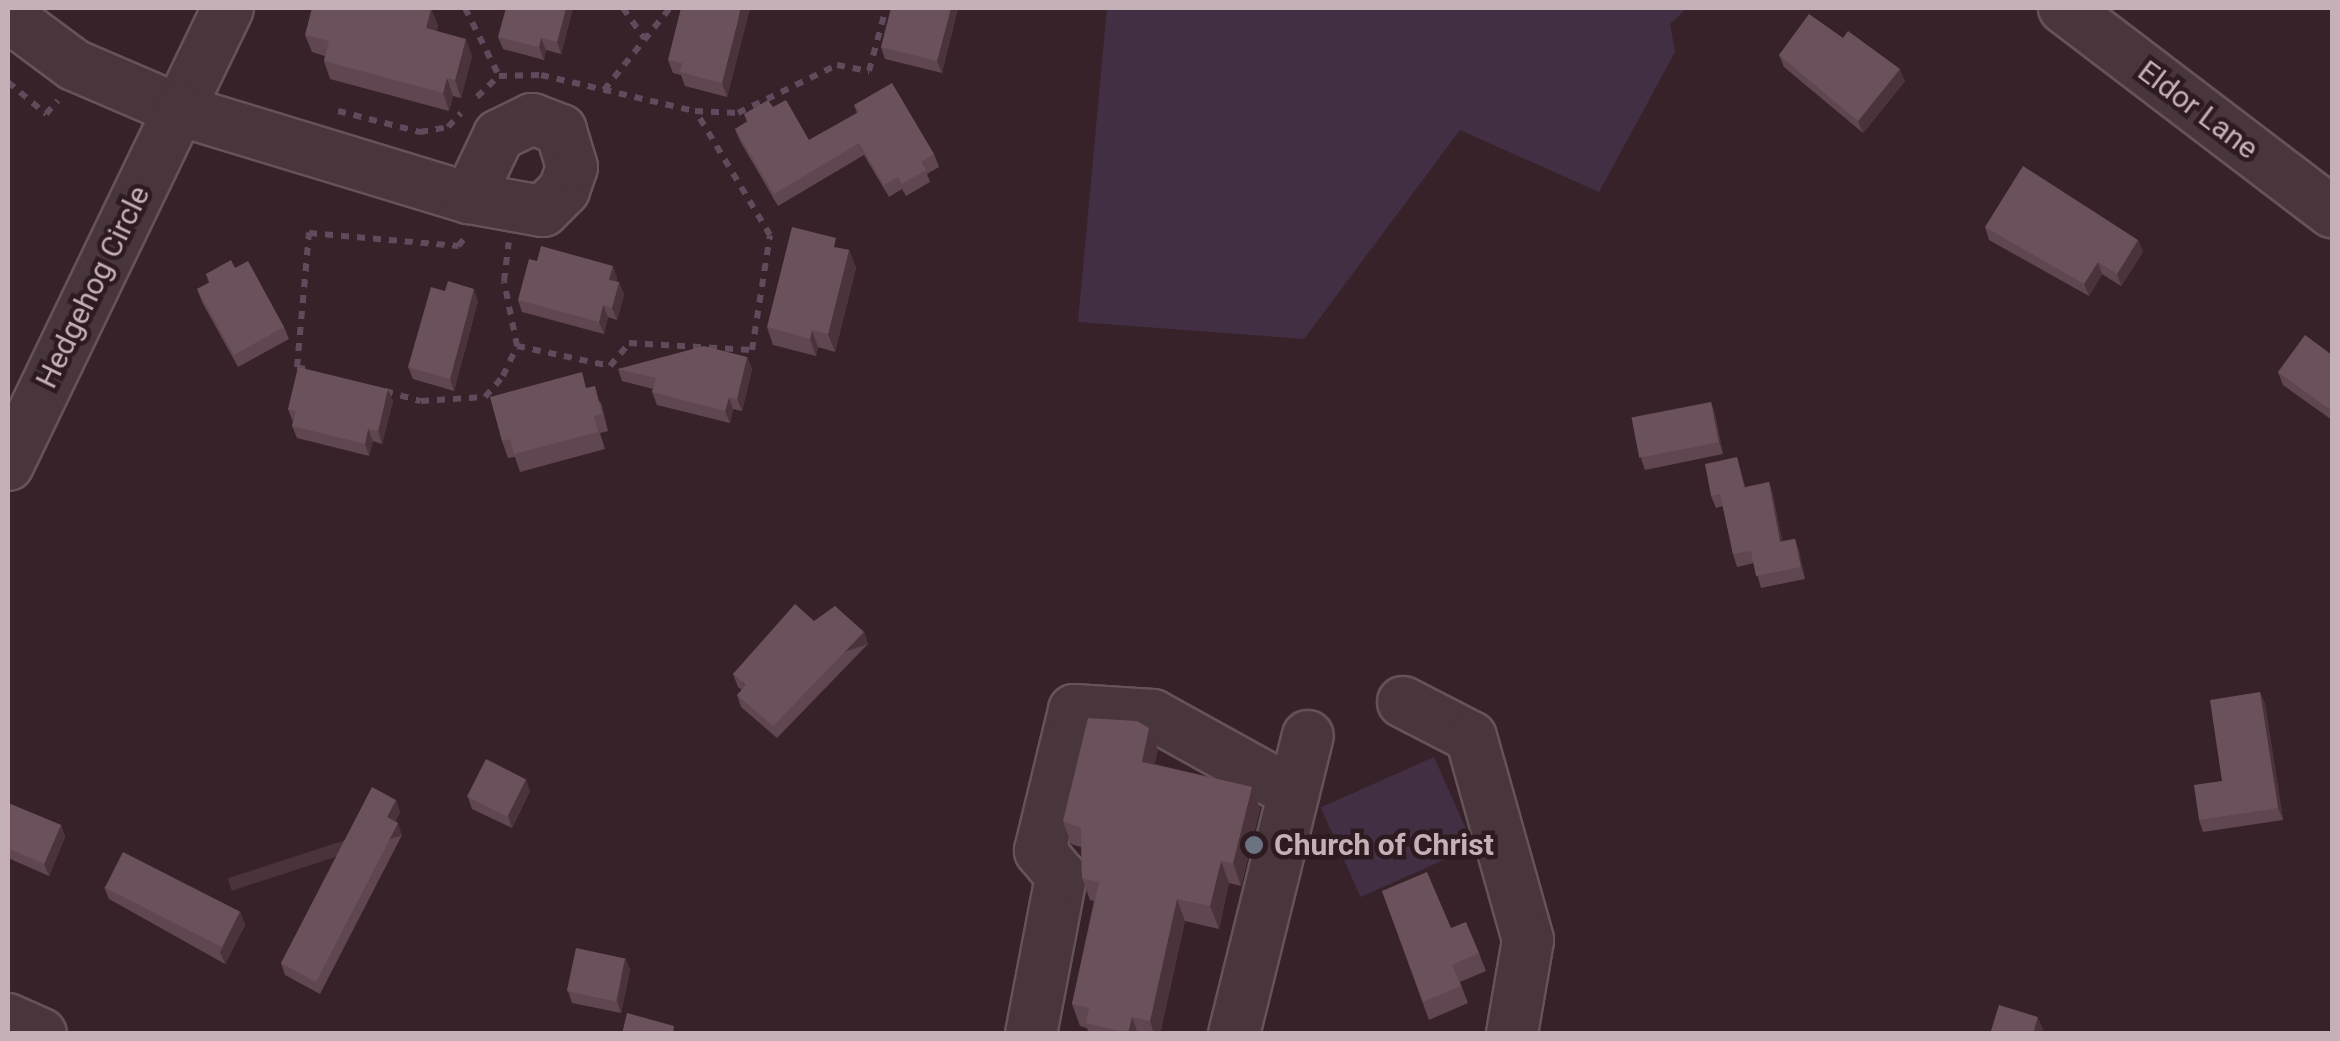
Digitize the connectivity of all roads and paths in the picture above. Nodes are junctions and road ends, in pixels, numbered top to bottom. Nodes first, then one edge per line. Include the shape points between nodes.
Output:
1 (228, 8) edge
2 (465, 8) edge
3 (622, 8) edge
4 (670, 8) edge
5 (2064, 8) edge
6 (8, 16) edge
7 (644, 38) junction
8 (499, 76) dead end
9 (604, 90) dead end
10 (178, 110) junction
11 (695, 111) dead end
12 (485, 210) junction
13 (2332, 212) edge
14 (517, 346) junction
15 (315, 372) edge
16 (368, 386) edge
17 (8, 465) edge
18 (1403, 702) dead end
19 (1308, 736) dead end
20 (1292, 792) junction
21 (8, 1019) edge
22 (40, 1034) edge
23 (1031, 1034) edge
24 (1234, 1034) edge
25 (1512, 1034) edge

1 - 10 street, Hedgehog Circle
2 - 8 path
3 - 7 path
4 - 7 path
5 - 13 street, Eldor Lane
6 - 10 street via 74,65
7 - 9 path
10 - 12 street
10 - 17 street, Hedgehog Circle
11 - 14 path via 770,235 752,350 630,343 610,366
12 - 14 path
12 - 15 path via 458,246 309,233 297,367
14 - 16 path via 485,397 421,401
18 - 25 street via 1471,737 1528,940
19 - 20 street
20 - 23 street via 1154,716 1074,710 1040,850 1061,876
20 - 24 street
21 - 22 street

